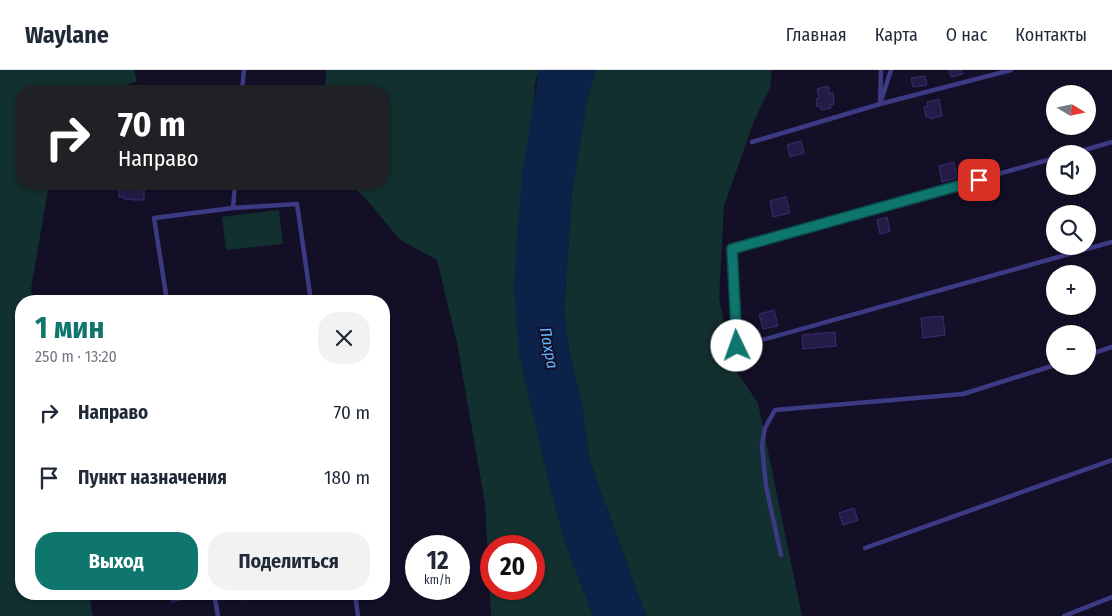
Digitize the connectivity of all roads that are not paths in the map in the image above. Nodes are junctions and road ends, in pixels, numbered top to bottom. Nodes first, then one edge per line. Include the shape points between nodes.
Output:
1 (244, 70) edge
2 (881, 70) edge
3 (891, 70) edge
4 (1010, 70) edge
5 (243, 85) edge
6 (880, 104) junction
7 (752, 142) dead end
8 (1112, 142) edge
9 (1096, 147) edge
10 (1046, 161) edge
11 (234, 190) edge
12 (233, 208) junction
13 (1112, 242) edge
14 (166, 295) edge
15 (310, 295) edge
16 (1112, 347) edge
17 (1096, 352) edge
18 (1046, 368) edge
19 (1112, 460) edge
20 (865, 548) dead end
21 (781, 555) dead end
22 (1112, 596) edge
23 (215, 600) edge
24 (356, 600) edge
25 (218, 616) edge
26 (358, 616) edge
27 (1064, 616) edge

1 - 5 lane
2 - 6 lane
3 - 6 lane
4 - 6 lane
6 - 7 lane
8 - 9 lane
10 - 13 lane via 732,249 737,346
11 - 12 lane
12 - 14 lane via 154,218
12 - 15 lane via 297,204
16 - 17 lane
18 - 21 lane via 963,394 774,410 762,445 766,486
19 - 20 lane
22 - 27 lane
23 - 25 lane
24 - 26 lane

